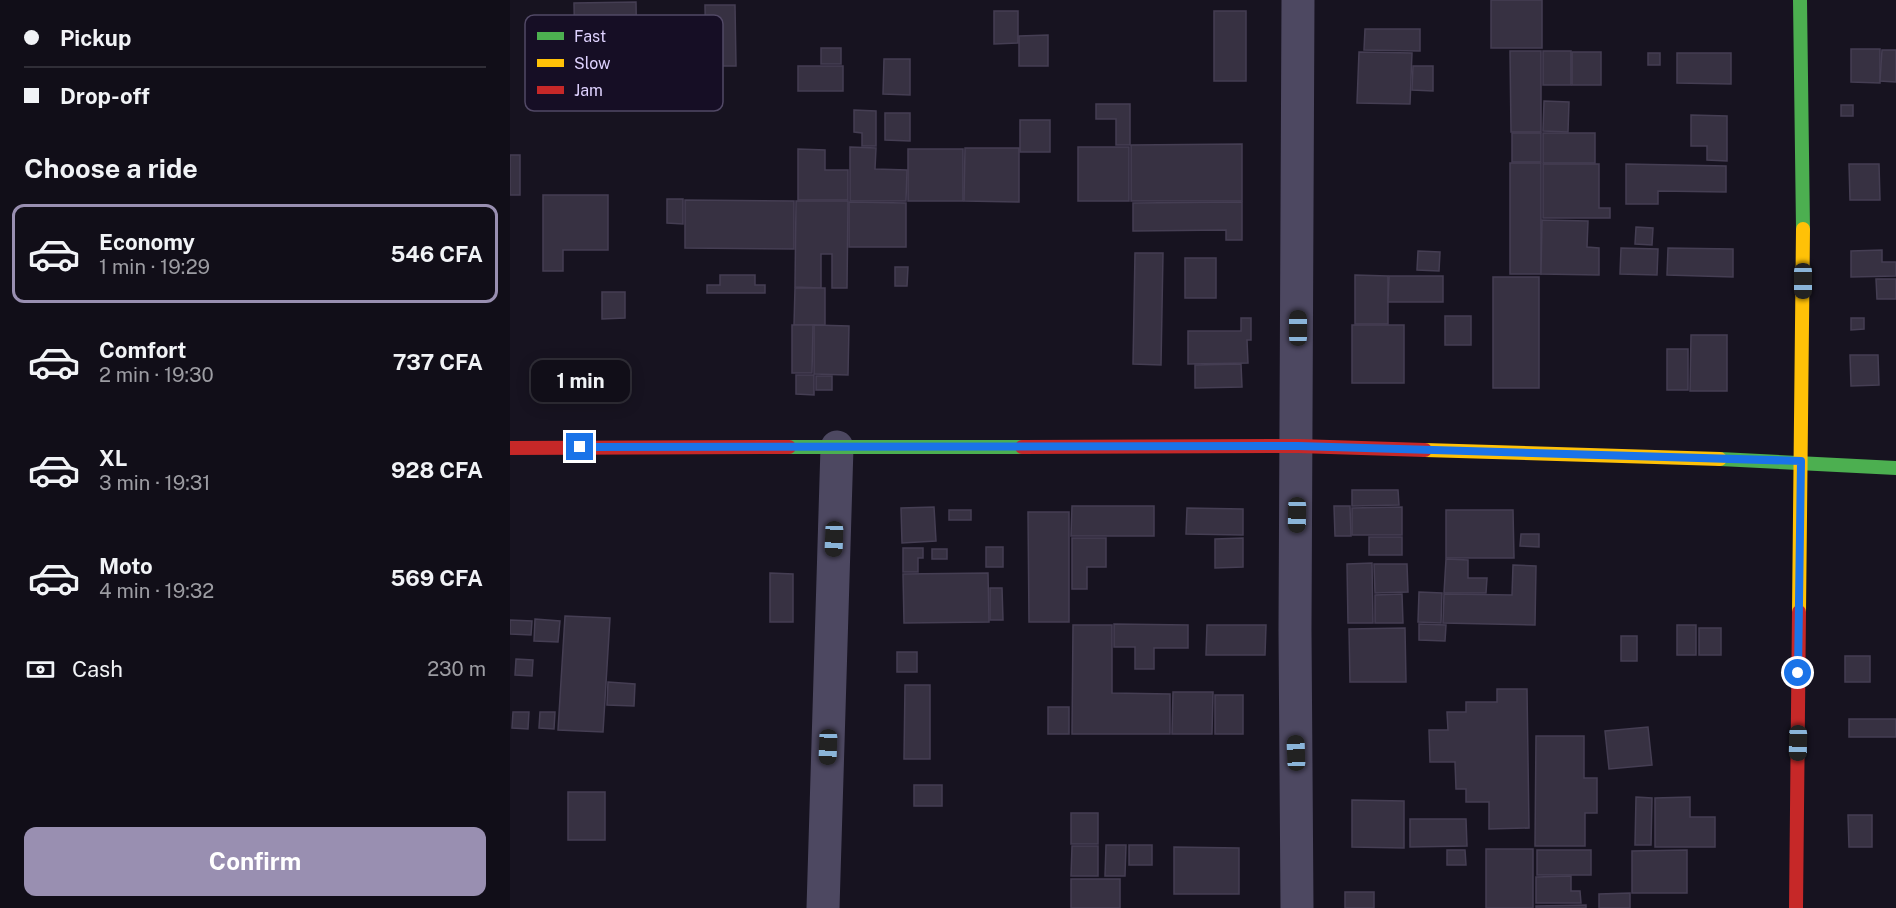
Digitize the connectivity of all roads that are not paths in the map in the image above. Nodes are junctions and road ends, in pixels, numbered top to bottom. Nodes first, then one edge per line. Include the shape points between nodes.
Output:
1 (1298, 0) edge
2 (1800, 0) edge
3 (1298, 446) junction
4 (837, 447) junction
5 (510, 448) edge
6 (1801, 461) junction
7 (1896, 468) edge
8 (823, 908) edge
9 (1297, 908) edge
10 (1796, 908) edge

1 - 3 street
2 - 6 street
3 - 4 street
3 - 6 street
3 - 9 street
4 - 5 street
4 - 8 street
6 - 7 street
6 - 10 street

